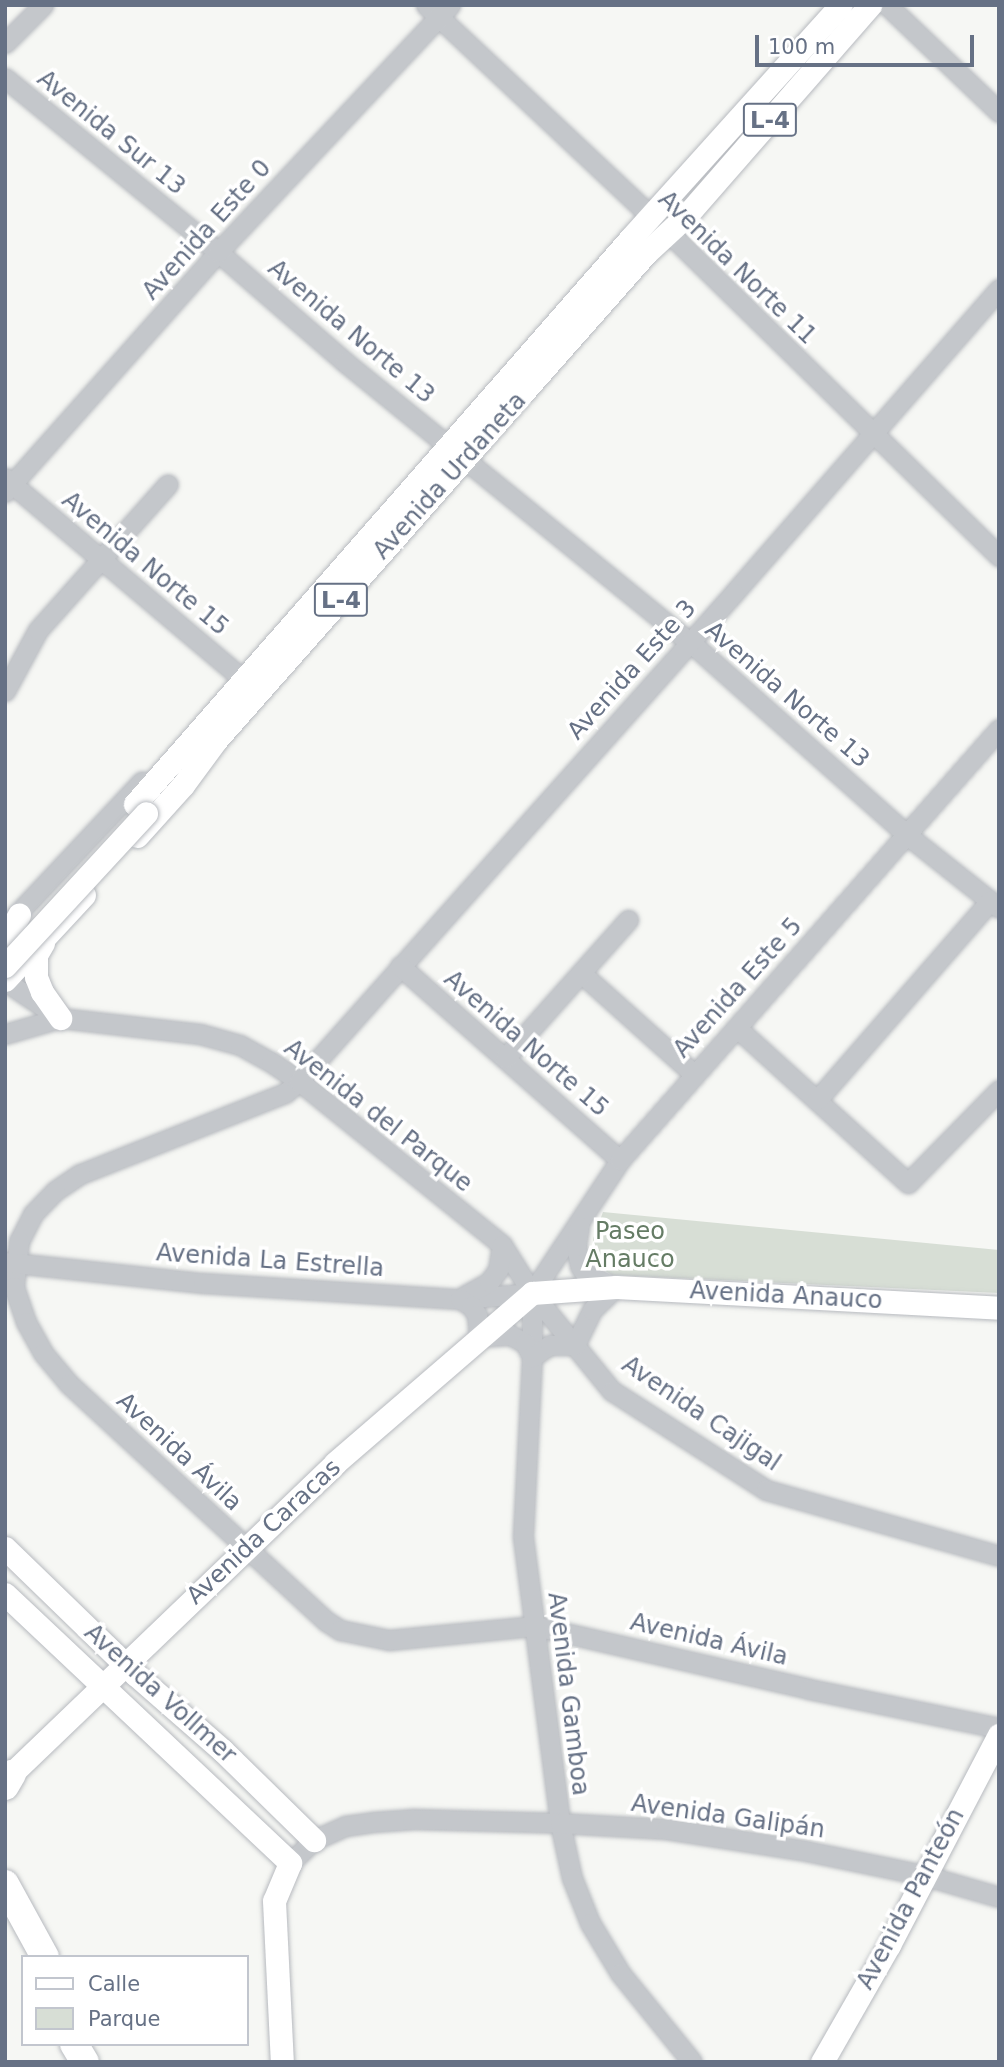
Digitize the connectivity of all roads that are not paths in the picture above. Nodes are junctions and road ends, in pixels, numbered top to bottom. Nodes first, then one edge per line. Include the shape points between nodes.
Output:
1 (43, 5) edge
2 (841, 5) edge
3 (870, 5) edge
4 (887, 5) edge
5 (438, 9) edge
6 (5, 43) edge
7 (5, 79) edge
8 (999, 112) edge
9 (651, 218) junction
10 (669, 233) junction
11 (218, 253) junction
12 (999, 289) edge
13 (874, 433) junction
14 (457, 453) junction
15 (168, 484) dead end
16 (8, 485) edge
17 (999, 556) edge
18 (103, 560) junction
19 (690, 642) junction
20 (245, 681) junction
21 (5, 691) edge
22 (999, 729) edge
23 (208, 735) junction
24 (140, 808) junction
25 (907, 835) junction
26 (994, 904) edge
27 (12, 920) edge
28 (628, 920) dead end
29 (45, 940) junction
30 (5, 942) edge
31 (5, 965) edge
32 (400, 966) junction
33 (581, 973) junction
34 (5, 980) edge
35 (60, 1018) junction
36 (737, 1028) junction
37 (5, 1034) edge
38 (505, 1058) junction
39 (694, 1074) junction
40 (299, 1081) junction
41 (999, 1090) edge
42 (817, 1100) junction
43 (620, 1160) junction
44 (580, 1221) junction
45 (502, 1245) junction
46 (11, 1262) edge
47 (616, 1287) junction
48 (532, 1293) junction
49 (460, 1298) junction
50 (999, 1308) edge
51 (479, 1338) junction
52 (575, 1345) junction
53 (532, 1357) junction
54 (5, 1548) edge
55 (246, 1548) junction
56 (999, 1556) edge
57 (5, 1594) edge
58 (535, 1626) junction
59 (125, 1664) junction
60 (101, 1687) junction
61 (999, 1728) edge
62 (999, 1735) edge
63 (8, 1780) edge
64 (561, 1823) junction
65 (314, 1840) junction
66 (290, 1863) junction
67 (923, 1875) junction
68 (5, 1884) edge
69 (999, 1897) edge
70 (5, 1915) edge
71 (25, 1955) edge
72 (44, 1955) edge
73 (75, 2046) edge
74 (86, 2062) edge
75 (282, 2062) edge
76 (692, 2062) edge
77 (822, 2062) edge

1 - 6 street
2 - 9 main road, Avenida Urdaneta / L-4
3 - 10 main road, Avenida Urdaneta / L-4
4 - 8 street
5 - 9 street, Avenida Norte 11
5 - 11 street, Avenida Este 0
7 - 11 street, Avenida Sur 13
9 - 10 street, Avenida Norte 11
9 - 14 main road, Avenida Urdaneta / L-4
10 - 13 street, Avenida Norte 11
10 - 14 main road, Avenida Urdaneta / L-4
11 - 14 street, Avenida Norte 13
11 - 16 street, Avenida Este 0
12 - 13 street, Avenida Este 3
13 - 17 street, Avenida Norte 11
13 - 19 street, Avenida Este 3
14 - 19 street, Avenida Norte 13
14 - 20 main road, Avenida Urdaneta / L-4
14 - 23 main road, Avenida Urdaneta / L-4
15 - 18 street
16 - 18 street, Avenida Norte 15
18 - 20 street, Avenida Norte 15
18 - 21 street via 38,630
19 - 25 street, Avenida Norte 13
19 - 32 street, Avenida Este 3
20 - 23 main road, Avenida Urdaneta / L-4
22 - 25 street, Avenida Este 5
23 - 24 main road, L-4
23 - 27 street, Avenida Urdaneta / L-4 via 160,763
23 - 29 main road, Avenida Urdaneta / L-4 via 183,785
24 - 30 main road, L-4
24 - 31 main road, L-4, bridge
25 - 26 street, Avenida Norte 13
25 - 36 street, Avenida Este 5
26 - 42 street
27 - 30 main road, L-4
28 - 33 street
29 - 30 main road, L-4 via 23,954 15,954
29 - 34 main road, Avenida Urdaneta / L-4
29 - 35 main road, L-4 via 36,955 36,976
32 - 38 street, Avenida Norte 15
32 - 40 street, Avenida Este 3
33 - 38 street
33 - 39 street
34 - 35 street, Avenida del Parque
35 - 37 street
35 - 40 street, Avenida del Parque via 200,1034 240,1045
36 - 39 street, Avenida Este 5
36 - 42 street
38 - 43 street, Avenida Norte 15
39 - 43 street, Avenida Este 5
40 - 45 street, Avenida del Parque
40 - 46 street, Avenida Ávila via 285,1093 80,1174 33,1214
41 - 42 street via 908,1183
43 - 44 street, Avenida Este 5
44 - 47 street via 576,1246 580,1266 586,1275
44 - 48 street, Avenida Este 5
45 - 48 street, Avenida del Parque
45 - 49 street via 499,1270 489,1282
46 - 49 street, Avenida La Estrella via 203,1283
46 - 55 street, Avenida Ávila via 18,1303 43,1353 69,1384
47 - 48 main road, Avenida Anauco
47 - 50 main road, Avenida Anauco
47 - 52 street via 592,1310
48 - 49 street, Avenida La Estrella
48 - 51 main road, Avenida Caracas
48 - 52 street, Avenida Cajigal
48 - 53 street, Avenida Gamboa
49 - 51 street via 477,1315
51 - 53 street via 510,1335 525,1343
51 - 55 main road, Avenida Caracas via 335,1463
52 - 53 street via 550,1345
52 - 56 street, Avenida Cajigal via 612,1391 766,1490
53 - 58 street, Avenida Gamboa via 523,1538
54 - 59 main road, Avenida Vollmer
55 - 58 street, Avenida Ávila via 326,1620 358,1635 389,1640
55 - 59 main road, Avenida Caracas
57 - 60 main road, Avenida Vollmer
58 - 61 street, Avenida Ávila
58 - 64 street, Avenida Gamboa
59 - 60 main road, Avenida Caracas
59 - 65 main road, Avenida Vollmer
60 - 63 main road, Avenida Caracas
60 - 66 main road, Avenida Vollmer
62 - 67 main road, Avenida Panteón
64 - 65 street, Avenida Galipán via 412,1819 345,1826
64 - 67 street, Avenida Galipán via 666,1829
64 - 76 street, Avenida Gamboa via 572,1878 590,1923 620,1973
65 - 66 street, Avenida Galipán
66 - 75 main road via 274,1901
67 - 69 street, Avenida Galipán
67 - 77 main road, Avenida Panteón
68 - 72 highway
70 - 71 highway
73 - 74 highway

